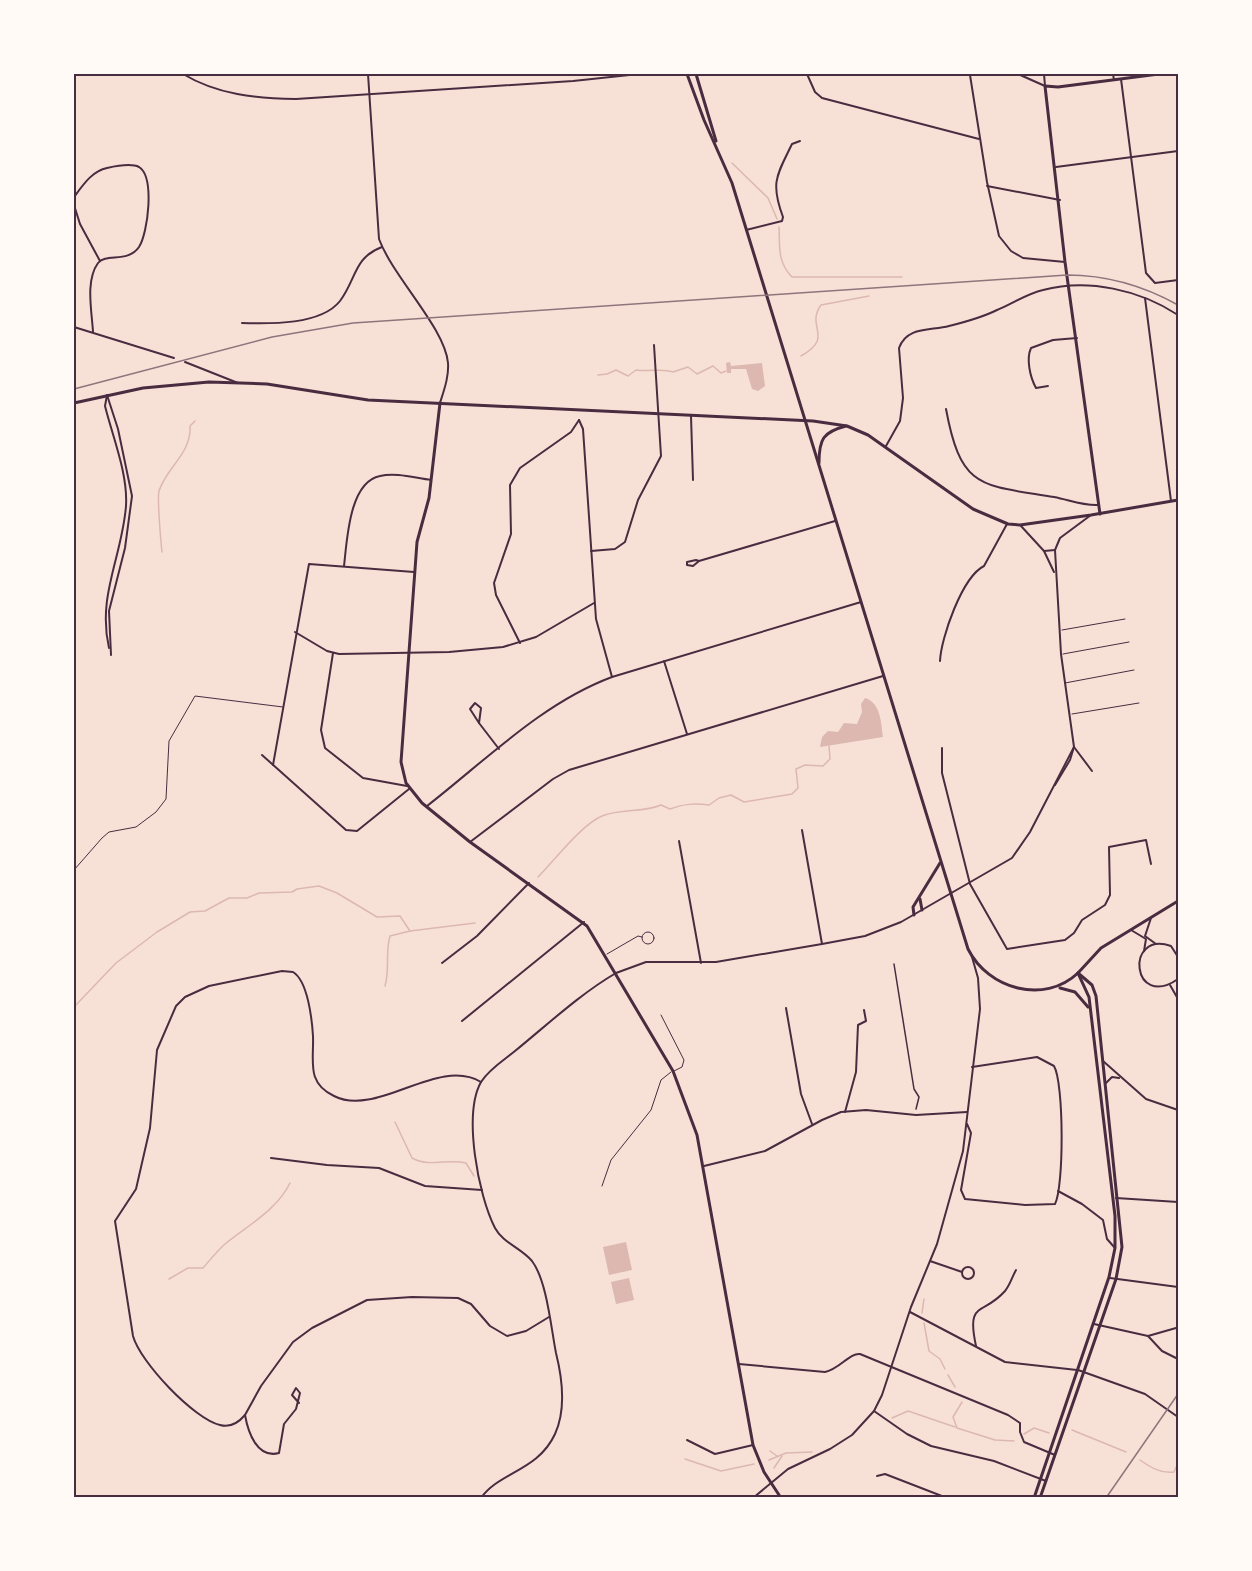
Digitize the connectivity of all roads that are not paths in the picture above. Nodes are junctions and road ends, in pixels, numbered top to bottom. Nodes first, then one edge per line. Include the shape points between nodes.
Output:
1 (183, 74) edge
2 (368, 74) edge
3 (639, 74) edge
4 (687, 74) edge
5 (696, 74) edge
6 (807, 74) edge
7 (963, 74) edge
8 (990, 74) edge
9 (1018, 74) edge
10 (1044, 74) edge
11 (1113, 74) edge
12 (1159, 74) edge
13 (970, 75) edge
14 (1121, 79) junction
15 (1114, 80) junction
16 (1045, 86) junction
17 (369, 94) junction
18 (980, 140) junction
19 (800, 141) dead end
20 (717, 146) junction
21 (1179, 151) edge
22 (1130, 157) junction
23 (1056, 167) junction
24 (987, 186) junction
25 (74, 197) edge
26 (1060, 200) junction
27 (74, 205) edge
28 (746, 230) junction
29 (382, 247) junction
30 (100, 261) junction
31 (1065, 262) junction
32 (1179, 280) edge
33 (1069, 286) junction
34 (1145, 298) junction
35 (1179, 315) edge
36 (242, 323) dead end
37 (74, 327) edge
38 (93, 332) junction
39 (1077, 338) junction
40 (654, 345) dead end
41 (174, 358) dead end
42 (184, 362) dead end
43 (238, 383) junction
44 (1048, 387) dead end
45 (107, 395) junction
46 (74, 403) edge
47 (440, 404) junction
48 (946, 409) dead end
49 (658, 413) junction
50 (691, 416) junction
51 (805, 421) junction
52 (847, 426) junction
53 (886, 447) junction
54 (819, 468) junction
55 (431, 480) junction
56 (693, 480) dead end
57 (1179, 500) edge
58 (1171, 501) junction
59 (1099, 505) junction
60 (1100, 514) junction
61 (1091, 515) junction
62 (835, 521) junction
63 (1008, 524) junction
64 (1020, 525) junction
65 (1054, 550) junction
66 (591, 551) junction
67 (1044, 551) junction
68 (699, 561) dead end
69 (344, 566) junction
70 (414, 572) junction
71 (1055, 575) junction
72 (861, 602) junction
73 (594, 603) junction
74 (1125, 619) dead end
75 (1062, 630) junction
76 (295, 632) junction
77 (1129, 642) dead end
78 (520, 644) junction
79 (333, 653) junction
80 (409, 653) junction
81 (1061, 654) junction
82 (664, 661) junction
83 (940, 661) dead end
84 (1134, 670) dead end
85 (883, 676) junction
86 (612, 677) junction
87 (1065, 683) junction
88 (1139, 703) dead end
89 (284, 707) junction
90 (1070, 714) junction
91 (479, 723) junction
92 (687, 734) junction
93 (1074, 747) junction
94 (942, 748) dead end
95 (500, 749) junction
96 (262, 754) dead end
97 (273, 765) junction
98 (1092, 771) dead end
99 (408, 787) junction
100 (426, 807) junction
101 (802, 830) dead end
102 (470, 842) junction
103 (679, 842) dead end
104 (940, 863) junction
105 (1151, 864) dead end
106 (74, 870) edge
107 (529, 883) junction
108 (970, 884) junction
109 (920, 899) junction
110 (1179, 901) edge
111 (922, 910) junction
112 (914, 915) junction
113 (1151, 918) junction
114 (584, 922) junction
115 (1131, 930) junction
116 (642, 937) dead end
117 (1146, 939) junction
118 (822, 944) junction
119 (1155, 944) junction
120 (1143, 952) junction
121 (606, 955) junction
122 (972, 957) junction
123 (1179, 957) edge
124 (442, 963) dead end
125 (701, 963) junction
126 (894, 964) dead end
127 (616, 972) junction
128 (1078, 973) junction
129 (1179, 978) edge
130 (1170, 985) junction
131 (1059, 988) junction
132 (1179, 999) edge
133 (786, 1008) dead end
134 (864, 1010) dead end
135 (1089, 1010) junction
136 (661, 1015) dead end
137 (462, 1021) dead end
138 (1103, 1061) junction
139 (972, 1067) junction
140 (674, 1071) junction
141 (1122, 1078) junction
142 (481, 1082) junction
143 (1105, 1084) junction
144 (916, 1109) dead end
145 (1179, 1110) edge
146 (844, 1112) junction
147 (967, 1112) junction
148 (812, 1124) junction
149 (967, 1124) junction
150 (271, 1158) dead end
151 (704, 1166) junction
152 (603, 1186) dead end
153 (482, 1190) junction
154 (1058, 1191) junction
155 (1112, 1197) junction
156 (1118, 1198) junction
157 (1179, 1202) edge
158 (1115, 1248) junction
159 (930, 1261) junction
160 (1016, 1270) dead end
161 (963, 1272) dead end
162 (1109, 1277) junction
163 (1116, 1279) junction
164 (1179, 1287) edge
165 (909, 1312) junction
166 (549, 1317) junction
167 (1094, 1324) junction
168 (1100, 1325) junction
169 (1176, 1328) dead end
170 (1148, 1336) junction
171 (976, 1346) junction
172 (1179, 1359) edge
173 (739, 1364) junction
174 (893, 1367) junction
175 (1078, 1370) junction
176 (1084, 1372) junction
177 (298, 1403) dead end
178 (874, 1411) junction
179 (245, 1415) junction
180 (1179, 1417) edge
181 (687, 1440) dead end
182 (753, 1445) junction
183 (1049, 1453) junction
184 (1055, 1455) junction
185 (878, 1476) dead end
186 (1040, 1479) junction
187 (1046, 1481) junction
188 (771, 1483) junction
189 (481, 1497) edge
190 (753, 1497) edge
191 (780, 1497) edge
192 (947, 1497) edge
193 (1034, 1497) edge
194 (1040, 1497) edge

1 - 17 street via 214,89 251,97 296,99
2 - 17 street
3 - 17 street
4 - 20 main road
5 - 20 main road
6 - 18 street via 814,92 822,98
7 - 13 street
8 - 13 street
9 - 16 street
10 - 16 street
11 - 15 street
12 - 14 main road
13 - 18 street
14 - 15 main road
14 - 22 street
15 - 16 main road
16 - 23 main road
17 - 29 street via 376,222
18 - 24 street
19 - 28 street via 792,144 776,177 782,221
20 - 28 main road
21 - 22 street
22 - 23 street
22 - 32 street via 1147,276 1155,283
23 - 26 main road
24 - 26 street
24 - 31 street via 997,229 1011,251 1032,260
25 - 30 street via 101,169 133,165 146,175 148,212 141,243 131,255
26 - 31 main road
27 - 30 street
28 - 51 main road
29 - 36 street via 365,255 341,299 324,313 307,319
29 - 47 street via 445,349 448,368
30 - 38 street via 90,294
31 - 33 main road
33 - 34 street via 1115,289
33 - 39 main road
33 - 53 street via 1044,289 994,312 949,326 910,333 900,343 898,353 903,398 900,421
34 - 35 street
34 - 58 street
37 - 38 street
38 - 41 street
39 - 44 street via 1053,340 1031,348 1028,355 1032,382 1036,388
39 - 59 main road
40 - 49 street
42 - 43 street
43 - 45 main road via 163,385
43 - 47 main road via 368,400
45 - 45 street via 105,406 126,505 105,606 104,626 111,655 110,611 132,496
45 - 46 main road
47 - 49 main road
47 - 55 main road
48 - 59 street via 956,454 980,480 999,489
49 - 50 main road
49 - 66 street via 661,456 638,500 627,539 615,549
50 - 51 main road
50 - 56 street
51 - 52 main road
51 - 54 main road
52 - 53 main road
52 - 54 main road via 831,430 821,439
53 - 63 main road via 973,509
54 - 62 main road
55 - 69 street via 382,475 365,483 355,500
55 - 70 main road
57 - 58 main road
58 - 60 main road
59 - 60 main road
60 - 61 main road
61 - 64 main road
61 - 65 street via 1060,538
62 - 68 street
62 - 72 main road
63 - 64 main road
63 - 83 street via 984,566 978,568 961,593 945,634
64 - 67 street
65 - 67 street
65 - 71 street
66 - 73 street
66 - 78 street via 579,420 571,432 520,468 510,485 511,534 494,583 498,601
67 - 71 street
69 - 70 street
69 - 76 street via 309,564
70 - 80 main road
71 - 75 street
72 - 82 street
72 - 85 main road
73 - 78 street
73 - 86 street
74 - 75 lane
75 - 81 street
76 - 79 street
76 - 89 street
77 - 81 lane
78 - 80 street via 474,651
79 - 80 street
79 - 99 street via 321,730 325,748 363,778
80 - 99 main road via 401,762
81 - 87 street
82 - 86 street
82 - 92 street
84 - 87 lane
85 - 92 street
85 - 104 main road
86 - 95 street via 554,707
87 - 90 street
88 - 90 lane
89 - 97 street
89 - 106 lane via 195,696 169,741 166,799 136,827 109,832
90 - 93 street
91 - 91 street via 470,712 473,704 481,708
91 - 95 street
92 - 102 street via 562,773
93 - 98 street
93 - 108 street via 1018,852
94 - 108 street via 942,773
95 - 100 street
96 - 97 street
97 - 99 street via 346,830 357,831
99 - 100 main road
100 - 102 main road
101 - 118 street
102 - 107 main road
103 - 125 street
104 - 109 main road
104 - 122 main road
105 - 108 street via 1146,840 1109,847 1110,895 1105,905 1082,920 1065,940 1011,950
107 - 114 main road
107 - 124 street via 477,936
108 - 111 street
109 - 111 main road
109 - 112 main road via 913,907
110 - 113 main road
111 - 112 street
112 - 118 street via 877,933
113 - 115 main road
113 - 117 street
114 - 121 main road
114 - 137 street
115 - 117 street
115 - 128 main road via 1101,948
116 - 121 lane
117 - 119 street
117 - 120 street
118 - 125 street
119 - 120 street
119 - 123 street via 1171,946
120 - 130 street via 1139,966 1144,979 1156,986
121 - 127 main road
122 - 131 main road via 986,972 1015,987 1041,992
122 - 139 street via 980,1009
125 - 127 street via 646,962
126 - 144 street via 914,1089 919,1097
127 - 140 main road
127 - 142 street
128 - 131 main road
128 - 135 main road via 1088,992
128 - 138 main road via 1092,985 1096,996
129 - 130 street
130 - 132 street
131 - 135 main road via 1079,994
133 - 148 street via 801,1095
134 - 146 street via 866,1021 858,1025 856,1072
135 - 155 main road
136 - 140 lane via 684,1059 682,1067
138 - 141 street
138 - 143 main road
139 - 147 street
139 - 154 street via 1037,1057 1054,1066 1059,1077 1062,1117
140 - 151 main road via 689,1107
140 - 152 lane via 661,1080 651,1110 611,1160
141 - 143 street via 1112,1077
141 - 145 street via 1153,1102
142 - 153 street via 473,1122
142 - 179 street via 474,1077 449,1076 374,1097 334,1097 312,1074 312,1028 302,982 293,972 209,986 185,997 176,1006 157,1050 150,1128 136,1189 119,1211 114,1226 138,1351 199,1413 224,1426
143 - 156 main road
146 - 147 street
146 - 148 street
147 - 149 street
148 - 151 street via 765,1151
149 - 154 street via 971,1133 961,1190 964,1199 1050,1206 1057,1202
149 - 159 street via 963,1151
150 - 153 street via 379,1168 425,1186
151 - 173 main road
153 - 166 street via 499,1235 537,1269
154 - 158 street via 1103,1220 1107,1239
155 - 156 street
155 - 158 main road
156 - 157 street
156 - 163 main road via 1123,1237
158 - 162 main road
159 - 161 street
159 - 165 street
160 - 171 street via 1006,1290 974,1315
162 - 163 street
162 - 167 main road
163 - 164 street
163 - 168 main road
165 - 171 street
165 - 174 street
166 - 179 street via 526,1331 507,1336 498,1333 471,1304 458,1298 367,1300 293,1342
166 - 189 street via 560,1371 557,1431 533,1461
167 - 168 street
167 - 175 main road
168 - 170 street
168 - 176 main road
169 - 170 street
170 - 172 street via 1162,1352
171 - 175 street via 1012,1364
173 - 174 street via 825,1372 835,1370 855,1353
173 - 182 main road
174 - 178 street
174 - 183 street via 1008,1415 1020,1423 1024,1442
175 - 176 street
175 - 183 main road
176 - 180 street via 1145,1394
176 - 184 main road
177 - 179 street via 284,1424 281,1450 275,1454 255,1443
178 - 186 street via 931,1446 994,1461
178 - 188 street via 843,1442 788,1469
181 - 182 street via 716,1454
182 - 188 main road
183 - 184 street
183 - 186 main road
184 - 187 main road
185 - 192 street via 885,1474
186 - 187 street
186 - 193 main road
187 - 194 main road
188 - 190 street
188 - 191 main road

